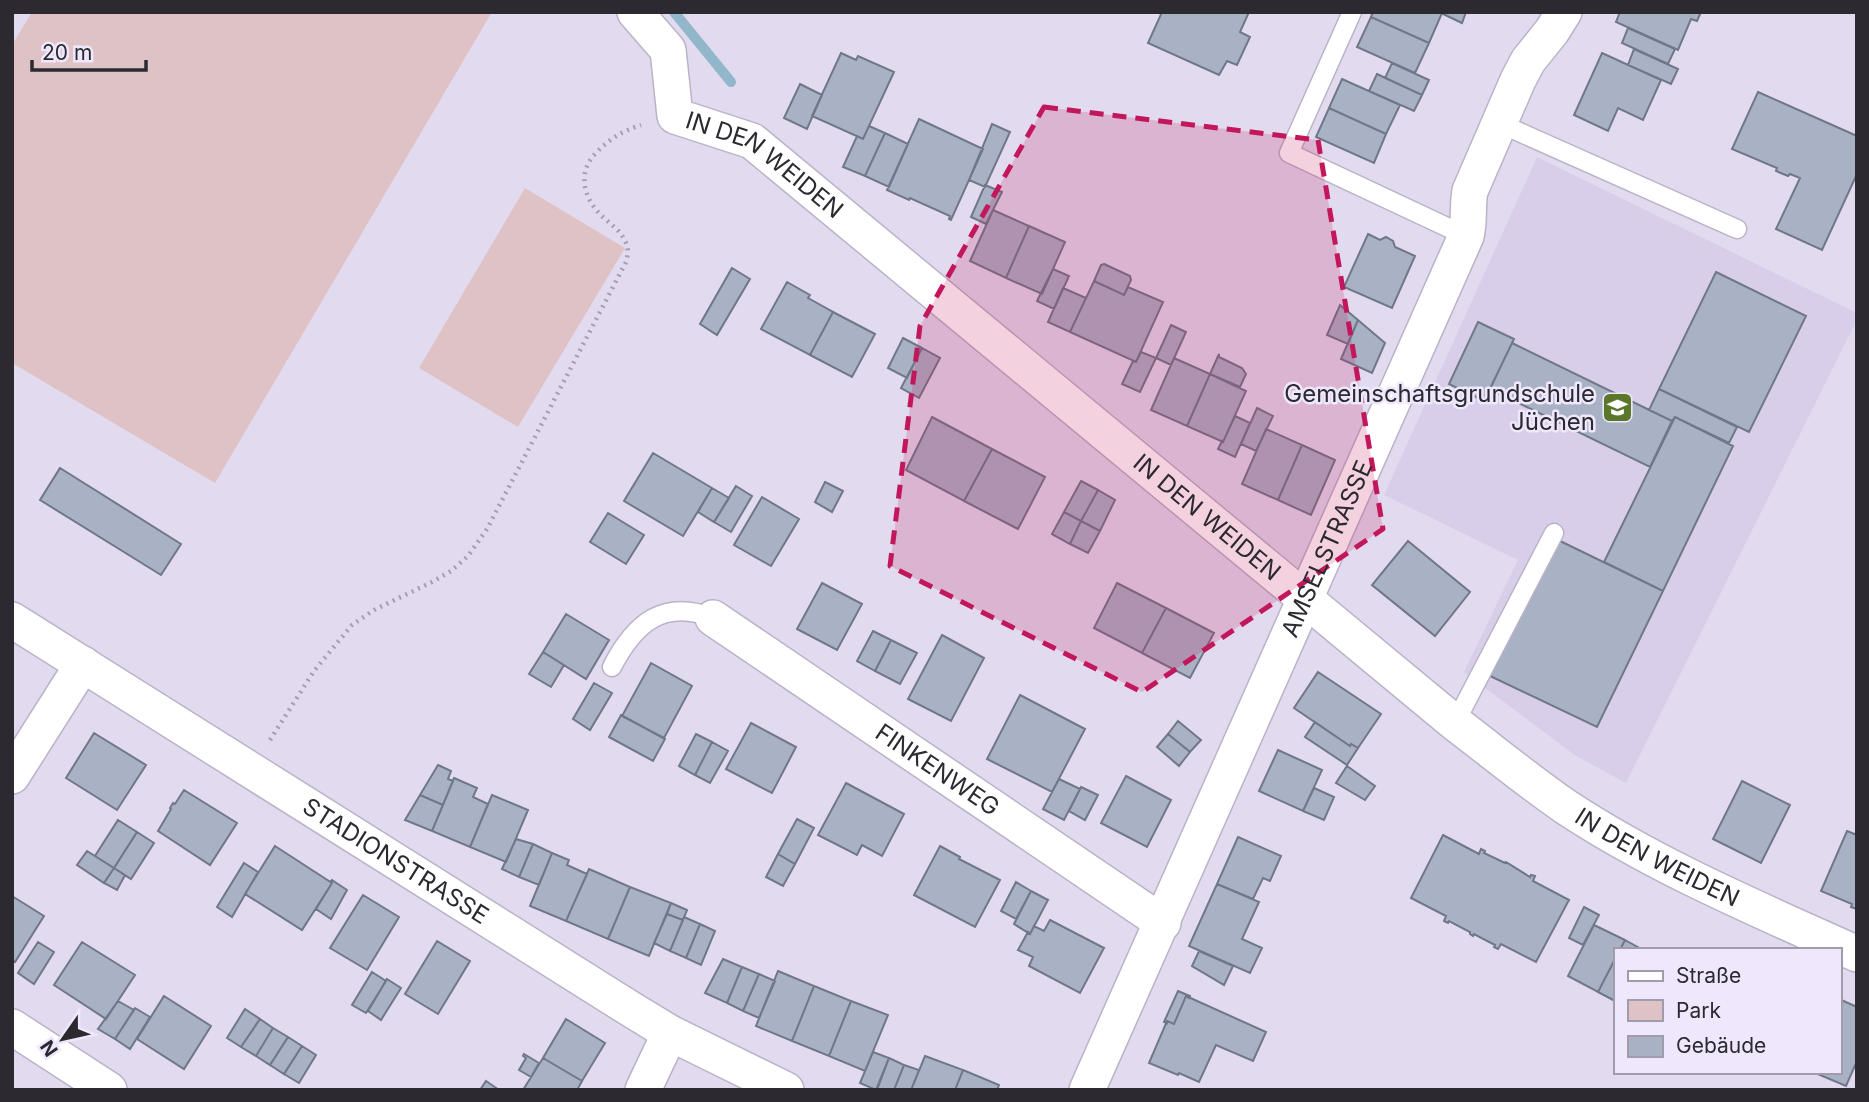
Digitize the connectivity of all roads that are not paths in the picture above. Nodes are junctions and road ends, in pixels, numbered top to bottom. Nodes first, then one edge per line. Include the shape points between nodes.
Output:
1 (635, 12) edge
2 (1352, 12) edge
3 (1564, 12) edge
4 (1499, 123) junction
5 (1737, 229) dead end
6 (1466, 236) junction
7 (1554, 533) dead end
8 (1306, 598) junction
9 (713, 618) joint
10 (12, 620) edge
11 (83, 664) junction
12 (612, 667) dead end
13 (1455, 723) junction
14 (12, 776) edge
15 (1163, 923) junction
16 (1857, 954) edge
17 (12, 1027) edge
18 (670, 1033) junction
19 (109, 1090) edge
20 (643, 1090) edge
21 (786, 1090) edge
22 (1087, 1090) edge

1 - 8 street, IN DEN WEIDEN via 668,50 675,116 752,141
2 - 6 lane via 1289,153
3 - 4 street, AMSELSTRASSE via 1528,61
4 - 5 lane
4 - 6 street, AMSELSTRASSE via 1470,191
6 - 8 street, AMSELSTRASSE
7 - 13 lane
8 - 13 street, IN DEN WEIDEN
8 - 15 street, AMSELSTRASSE
9 - 12 lane via 683,611 655,617 635,630
9 - 15 street, FINKENWEG
10 - 11 street, STADIONSTRASSE
11 - 14 street
11 - 18 street, STADIONSTRASSE
13 - 16 street, IN DEN WEIDEN via 1564,806 1610,834 1693,879
15 - 22 street, AMSELSTRASSE
17 - 19 street
18 - 20 street
18 - 21 street, STADIONSTRASSE

